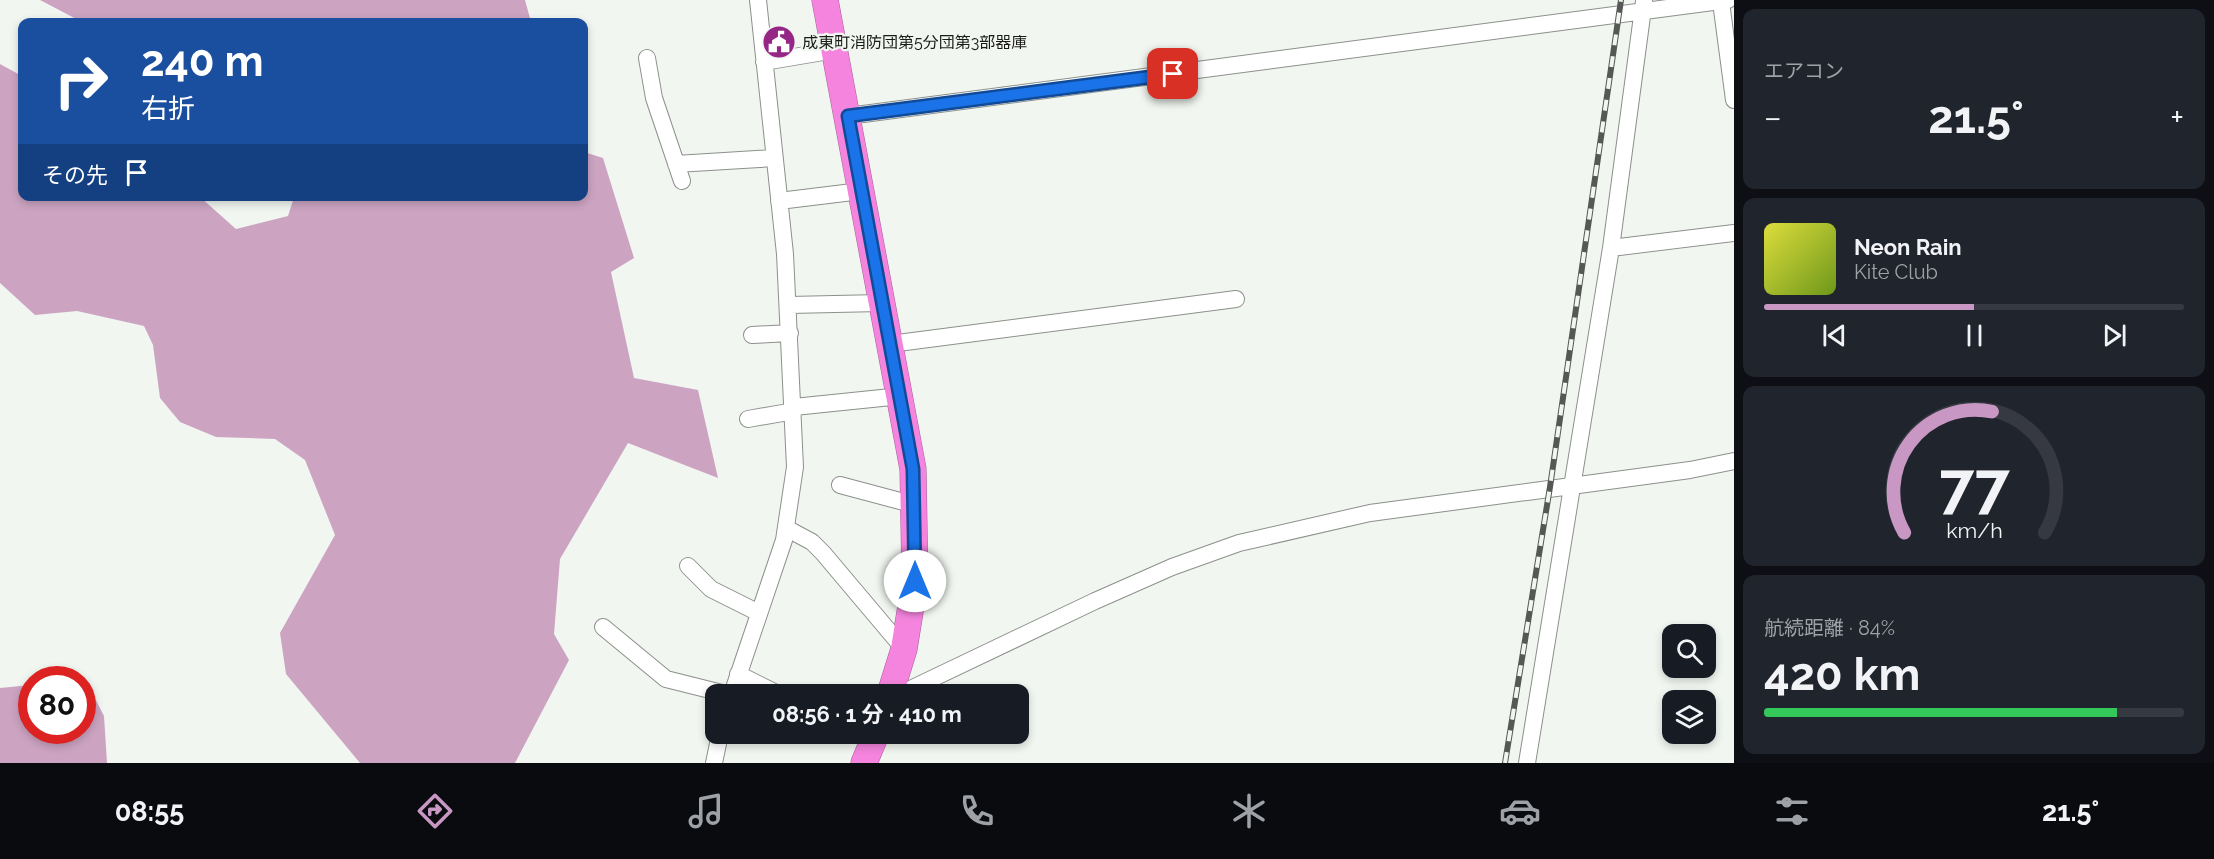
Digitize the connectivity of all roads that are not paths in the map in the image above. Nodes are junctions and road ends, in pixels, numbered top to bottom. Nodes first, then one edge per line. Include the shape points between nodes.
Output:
1 (758, 0) edge
2 (825, 0) edge
3 (1725, 1) edge
4 (1644, 5) edge
5 (835, 50) junction
6 (647, 58) dead end
7 (764, 62) junction
8 (1734, 100) edge
9 (848, 116) junction
10 (774, 158) junction
11 (676, 164) junction
12 (682, 181) dead end
13 (861, 191) junction
14 (779, 201) junction
15 (1734, 233) edge
16 (1611, 248) junction
17 (1236, 299) dead end
18 (881, 303) junction
19 (789, 305) junction
20 (790, 333) junction
21 (752, 335) dead end
22 (890, 344) junction
23 (901, 396) junction
24 (794, 409) junction
25 (748, 419) dead end
26 (1734, 461) edge
27 (840, 485) dead end
28 (1573, 485) junction
29 (915, 505) junction
30 (786, 528) junction
31 (688, 566) dead end
32 (759, 613) junction
33 (603, 627) dead end
34 (904, 649) junction
35 (738, 674) junction
36 (735, 684) edge
37 (758, 684) edge
38 (894, 684) edge
39 (921, 684) edge
40 (705, 689) edge
41 (718, 744) edge
42 (872, 744) edge
43 (714, 763) edge
44 (864, 763) edge
45 (1527, 763) edge

1 - 7 street
2 - 5 highway
3 - 4 street
3 - 8 street
4 - 9 street
4 - 16 street
5 - 7 street
5 - 9 highway
6 - 11 street via 654,98
7 - 10 street
9 - 13 highway
10 - 11 street
10 - 14 street
11 - 12 street
13 - 14 street
13 - 18 highway
14 - 19 street
15 - 16 street
16 - 28 street
17 - 22 street
18 - 19 street
18 - 22 highway
19 - 20 street
20 - 21 street
20 - 24 street
22 - 23 highway
23 - 24 street
23 - 29 highway
24 - 25 street
24 - 30 street via 795,467
26 - 28 street
27 - 29 street
28 - 39 street via 1370,513 1239,543 1105,596
28 - 45 street
29 - 34 highway via 915,581
30 - 32 street
30 - 34 street via 823,553
31 - 32 street via 711,589
32 - 35 street
33 - 40 street via 666,679
34 - 38 highway
35 - 36 street
35 - 37 street
41 - 43 street
42 - 44 highway

